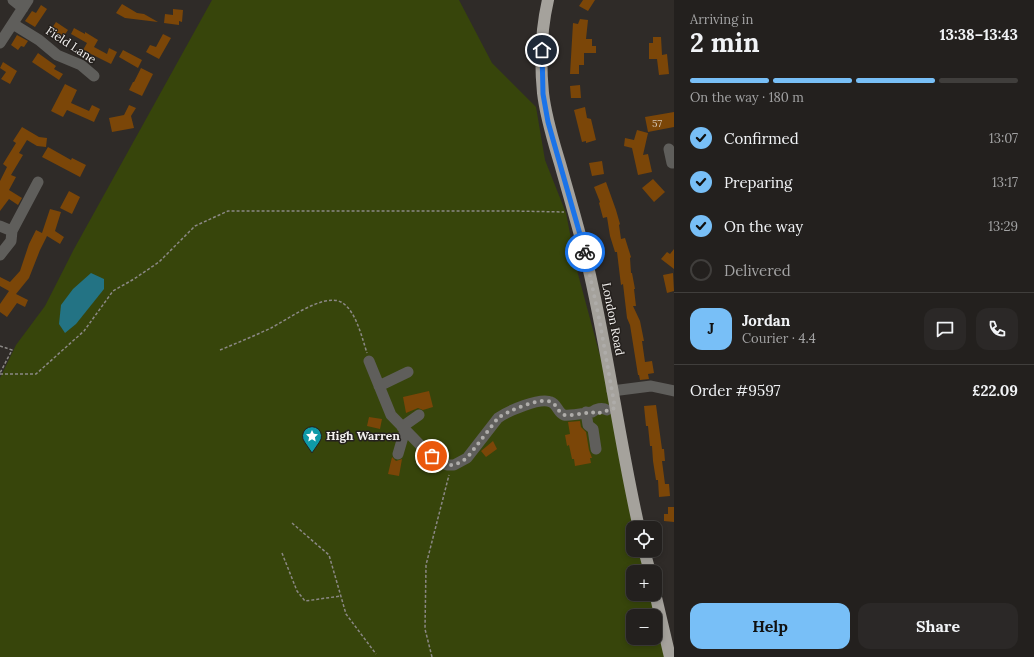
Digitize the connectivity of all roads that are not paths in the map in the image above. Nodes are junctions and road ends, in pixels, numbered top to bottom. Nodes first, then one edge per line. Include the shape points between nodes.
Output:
1 (13, 0) edge
2 (548, 0) edge
3 (26, 4) edge
4 (13, 24) junction
5 (0, 43) edge
6 (94, 76) dead end
7 (39, 182) dead end
8 (0, 226) edge
9 (12, 231) junction
10 (0, 255) edge
11 (369, 361) road end
12 (408, 372) dead end
13 (380, 386) junction
14 (612, 391) junction
15 (674, 391) edge
16 (611, 409) junction
17 (589, 412) junction
18 (419, 415) dead end
19 (404, 429) junction
20 (596, 449) dead end
21 (398, 454) dead end
22 (638, 521) edge
23 (657, 601) edge
24 (670, 657) edge

1 - 3 street
2 - 14 highway, London Road via 542,50 545,108 582,240
3 - 4 street
4 - 5 street
4 - 6 street, Field Lane via 57,55 81,65
7 - 9 street
8 - 9 street
9 - 10 street via 10,242
11 - 13 street
12 - 13 street
13 - 19 street via 391,415
14 - 15 street via 651,386
14 - 16 highway, London Road
16 - 17 street via 596,409
16 - 22 highway, London Road
17 - 19 street via 565,415 554,403 546,400 522,406 498,418 467,458 454,465 440,462
17 - 20 street via 588,424 594,429
18 - 19 street
19 - 21 street
23 - 24 highway

